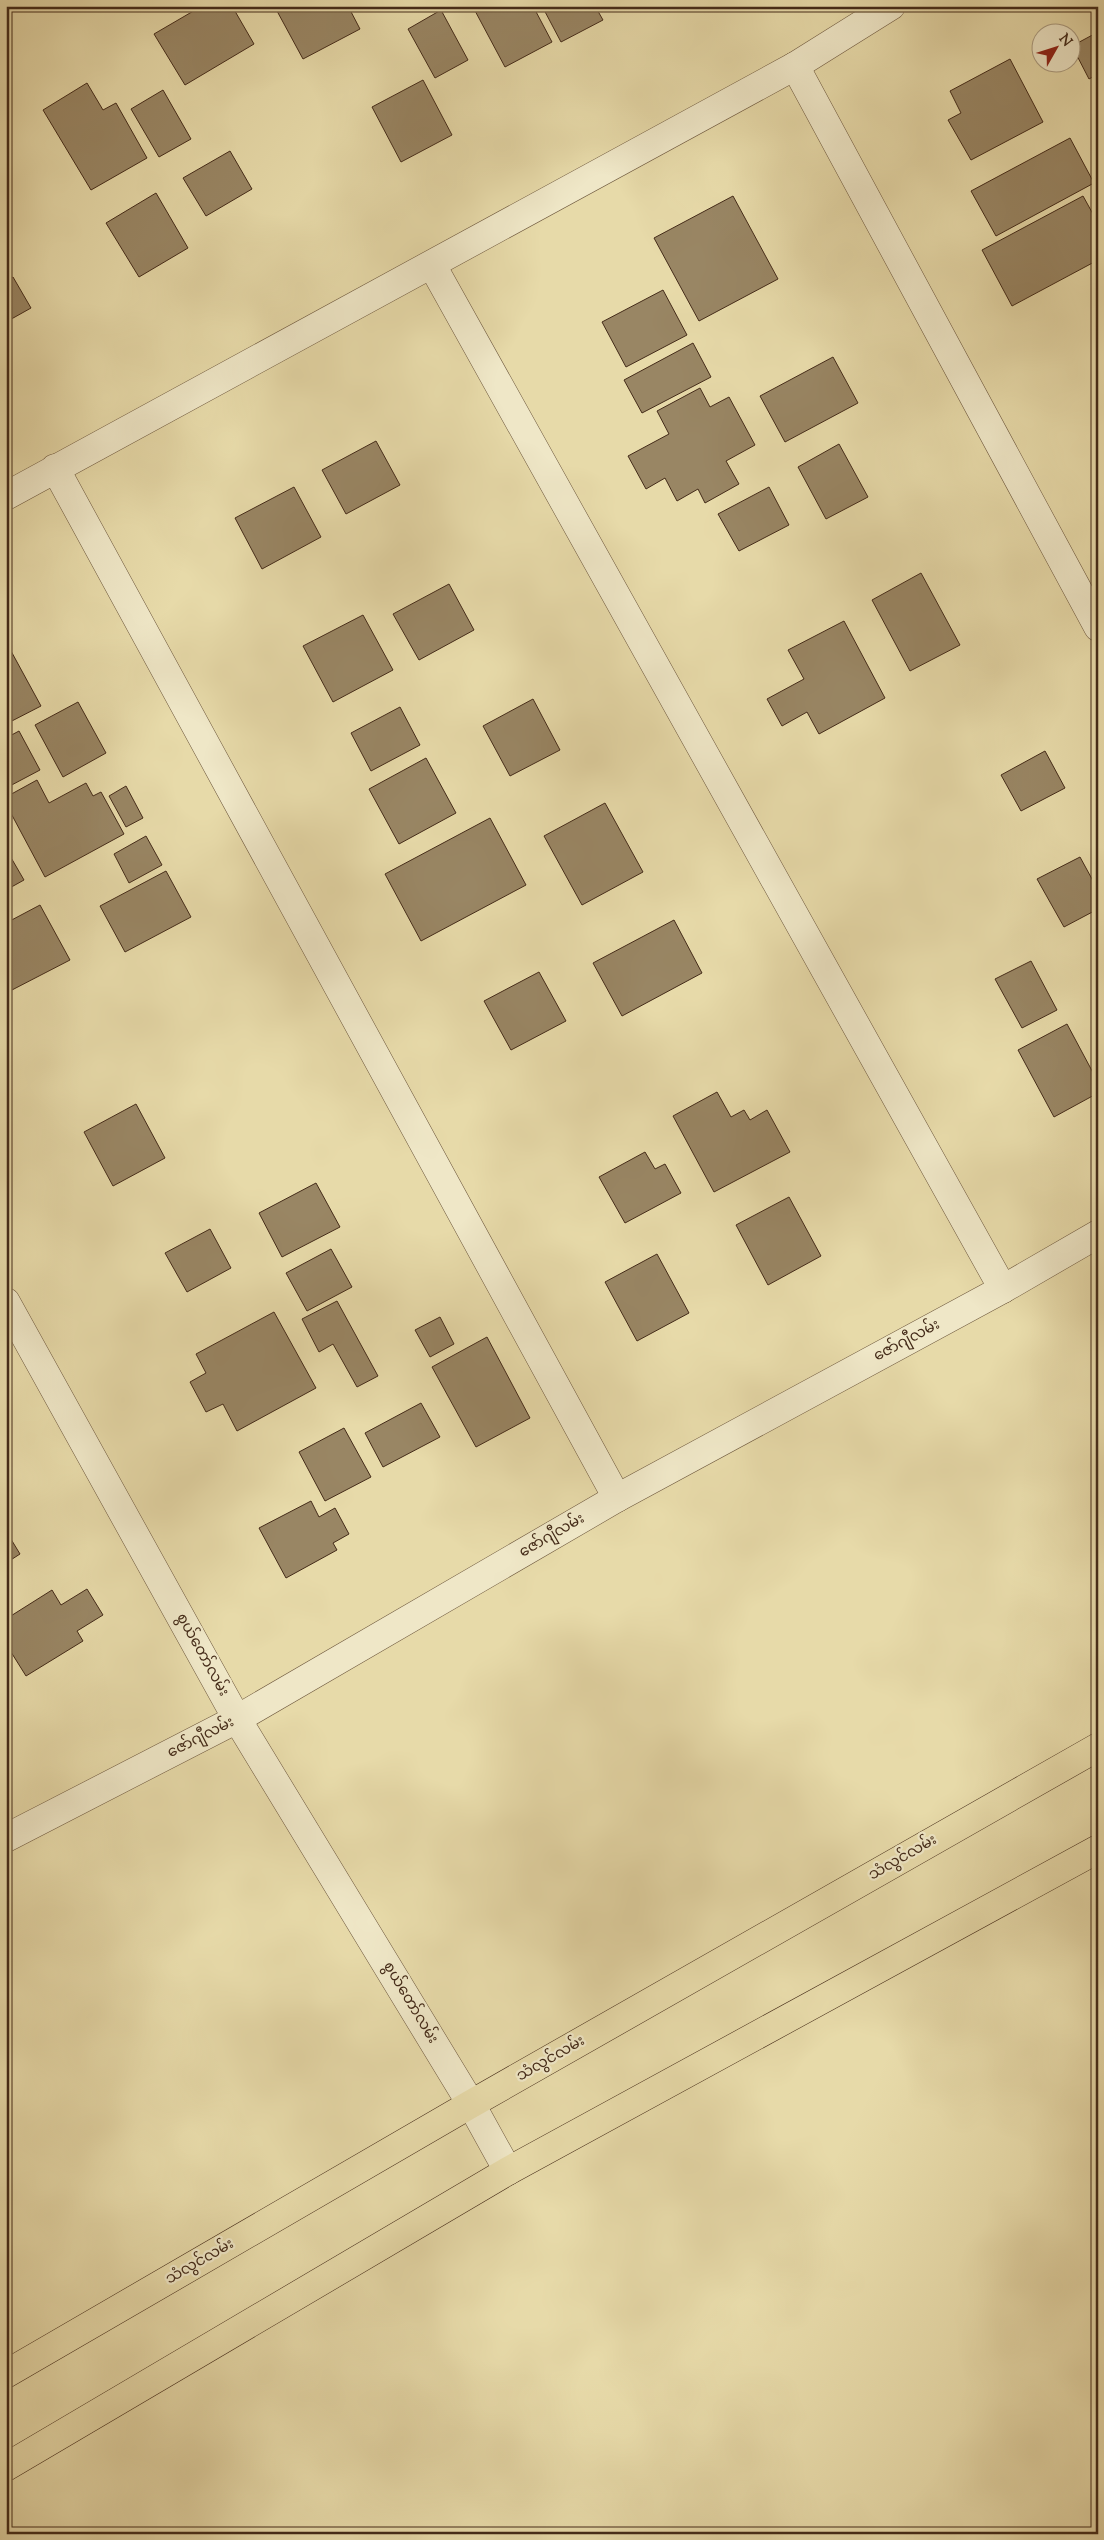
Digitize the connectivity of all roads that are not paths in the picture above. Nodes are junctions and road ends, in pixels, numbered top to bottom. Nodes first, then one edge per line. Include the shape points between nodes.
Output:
1 (891, 6) edge
2 (795, 66) junction
3 (432, 266) junction
4 (55, 468) junction
5 (6, 496) edge
6 (1098, 627) edge
7 (1098, 1234) edge
8 (1003, 1288) junction
9 (6, 1302) edge
10 (617, 1498) junction
11 (237, 1719) junction
12 (1098, 1747) edge
13 (6, 1838) edge
14 (1098, 1849) edge
15 (471, 2104) junction
16 (508, 2171) junction
17 (6, 2374) edge
18 (6, 2467) edge

1 - 2 street
2 - 3 street
2 - 6 street
3 - 4 street
3 - 8 street
4 - 5 street
4 - 10 street
7 - 8 street, ဇော်ဂျီလမ်း
8 - 10 street, ဇော်ဂျီလမ်း
9 - 11 street, စွယ်တော်လမ်း
10 - 11 street, ဇော်ဂျီလမ်း
11 - 13 street, ဇော်ဂျီလမ်း
11 - 15 street, စွယ်တော်လမ်း
12 - 15 main road, သံလွင်လမ်း
14 - 16 main road
15 - 16 street, စွယ်တော်လမ်း
15 - 17 main road, သံလွင်လမ်း
16 - 18 main road

